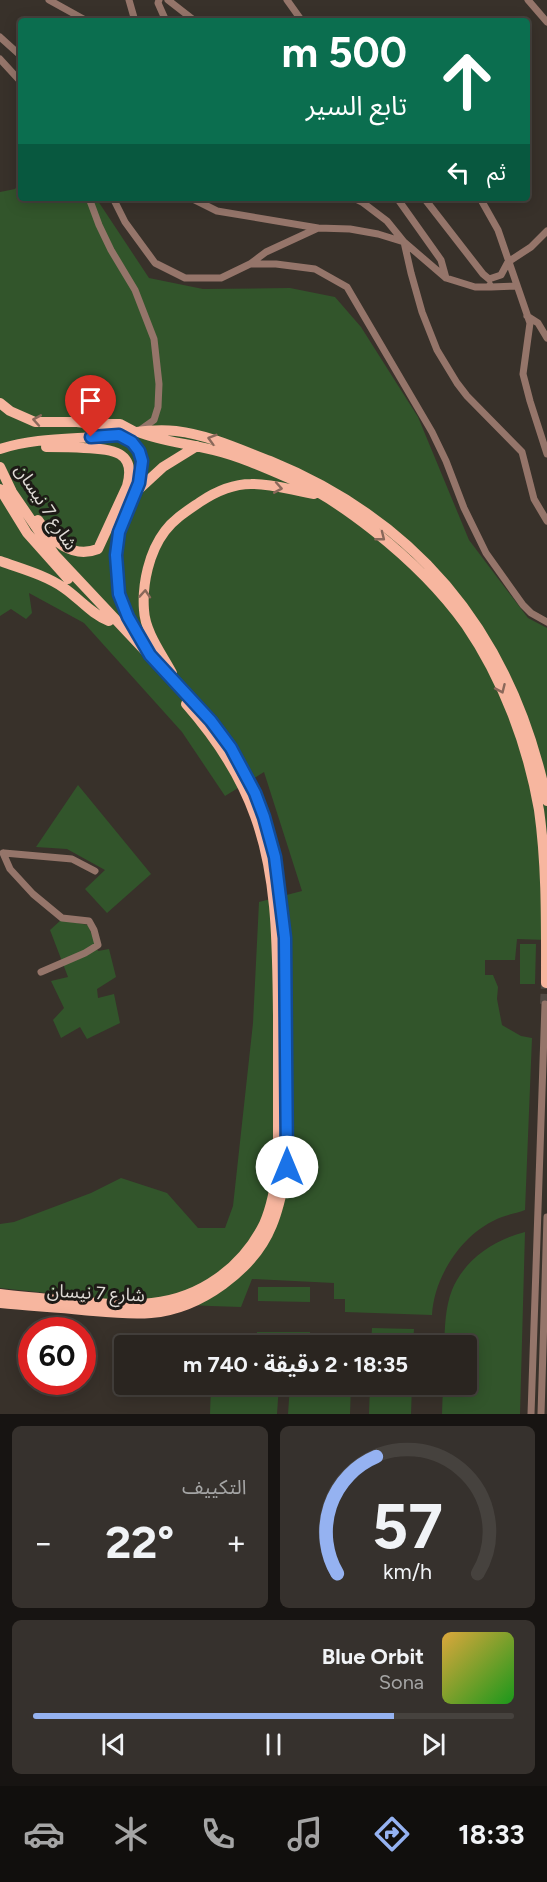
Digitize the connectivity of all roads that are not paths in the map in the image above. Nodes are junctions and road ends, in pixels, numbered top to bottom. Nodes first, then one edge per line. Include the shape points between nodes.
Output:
1 (49, 0) edge
2 (129, 0) edge
3 (159, 0) edge
4 (168, 0) edge
5 (287, 0) edge
6 (528, 0) edge
7 (82, 18) edge
8 (134, 18) edge
9 (165, 18) edge
10 (191, 18) edge
11 (300, 18) edge
12 (547, 22) edge
13 (0, 38) edge
14 (18, 53) edge
15 (0, 59) edge
16 (18, 79) edge
17 (90, 201) edge
18 (114, 201) edge
19 (198, 201) edge
20 (360, 201) edge
21 (399, 201) edge
22 (426, 201) edge
23 (482, 201) edge
24 (318, 228) junction
25 (547, 231) edge
26 (404, 242) junction
27 (508, 262) junction
28 (250, 264) junction
29 (447, 278) junction
30 (490, 283) junction
31 (516, 286) junction
32 (527, 316) junction
33 (547, 338) edge
34 (0, 403) edge
35 (136, 432) junction
36 (119, 435) junction
37 (69, 443) junction
38 (197, 446) junction
39 (4, 447) edge
40 (547, 454) edge
41 (0, 467) edge
42 (0, 489) edge
43 (12, 492) junction
44 (134, 495) junction
45 (324, 496) junction
46 (547, 521) edge
47 (0, 561) edge
48 (109, 621) junction
49 (547, 622) edge
50 (150, 655) junction
51 (179, 686) junction
52 (544, 774) edge
53 (547, 801) edge
54 (95, 871) dead end
55 (41, 972) dead end
56 (546, 983) edge
57 (545, 1004) dead end
58 (546, 1034) edge
59 (547, 1217) edge
60 (0, 1294) edge
61 (0, 1303) edge
62 (531, 1414) edge
63 (540, 1414) edge

1 - 7 street
2 - 8 street
3 - 9 street
4 - 10 street
5 - 11 street
6 - 12 street
13 - 14 street
15 - 16 street
17 - 35 street via 111,250 135,290 154,339 158,407 154,420
18 - 28 street via 155,263 184,278 221,278
19 - 24 street via 217,211
20 - 26 street via 387,221
21 - 29 street via 441,260
22 - 30 street
23 - 27 street via 498,230
24 - 26 street via 350,229
24 - 28 street via 266,252
25 - 27 street
26 - 29 street
26 - 46 street via 422,312 437,350 467,396 522,452 534,499
27 - 30 street via 501,275
27 - 31 street
28 - 49 street via 315,269 347,286 432,432 486,553 523,605
29 - 30 street via 475,287
30 - 31 street
31 - 32 street
32 - 33 street via 538,323
32 - 40 street via 530,323 524,374
35 -> 34 main road via 120,424 35,422
35 - 36 main road
35 - 38 main road
52 -> 35 main road via 520,706 492,648 471,616 395,533 302,474 216,439 177,431
36 - 37 main road
36 - 44 main road via 132,442 142,461
37 - 39 main road via 37,441
37 - 43 main road via 120,453 128,463 128,486 98,549 79,553 61,544
38 - 44 main road via 163,467
38 - 45 main road via 243,458
41 - 43 main road, شارع 7 نيسان
42 - 48 main road, شارع 7 نيسان via 27,533
43 - 50 main road, شارع 7 نيسان via 55,555
44 - 50 main road via 119,532 117,575 128,617
51 -> 45 main road via 147,627 144,611 148,567 164,532 191,508 231,486 252,483
45 -> 56 main road via 386,540 427,578 466,625 494,672 526,754 539,811 546,872
47 - 48 main road via 48,579
48 - 60 main road, شارع 7 نيسان via 206,726 239,780 256,819 267,858 277,939 278,1167 274,1196 264,1224 240,1259 197,1291 152,1303 125,1305
50 - 51 main road, شارع 7 نيسان
51 - 61 main road, شارع 7 نيسان via 231,748 255,793 275,857 285,938 287,1167 282,1199 272,1227 246,1265 222,1286 180,1306 153,1313 125,1313
52 - 53 main road
54 - 55 street via 72,859 4,853 10,869 62,918 89,921 99,945
57 - 58 street
58 - 62 street
59 - 63 street

